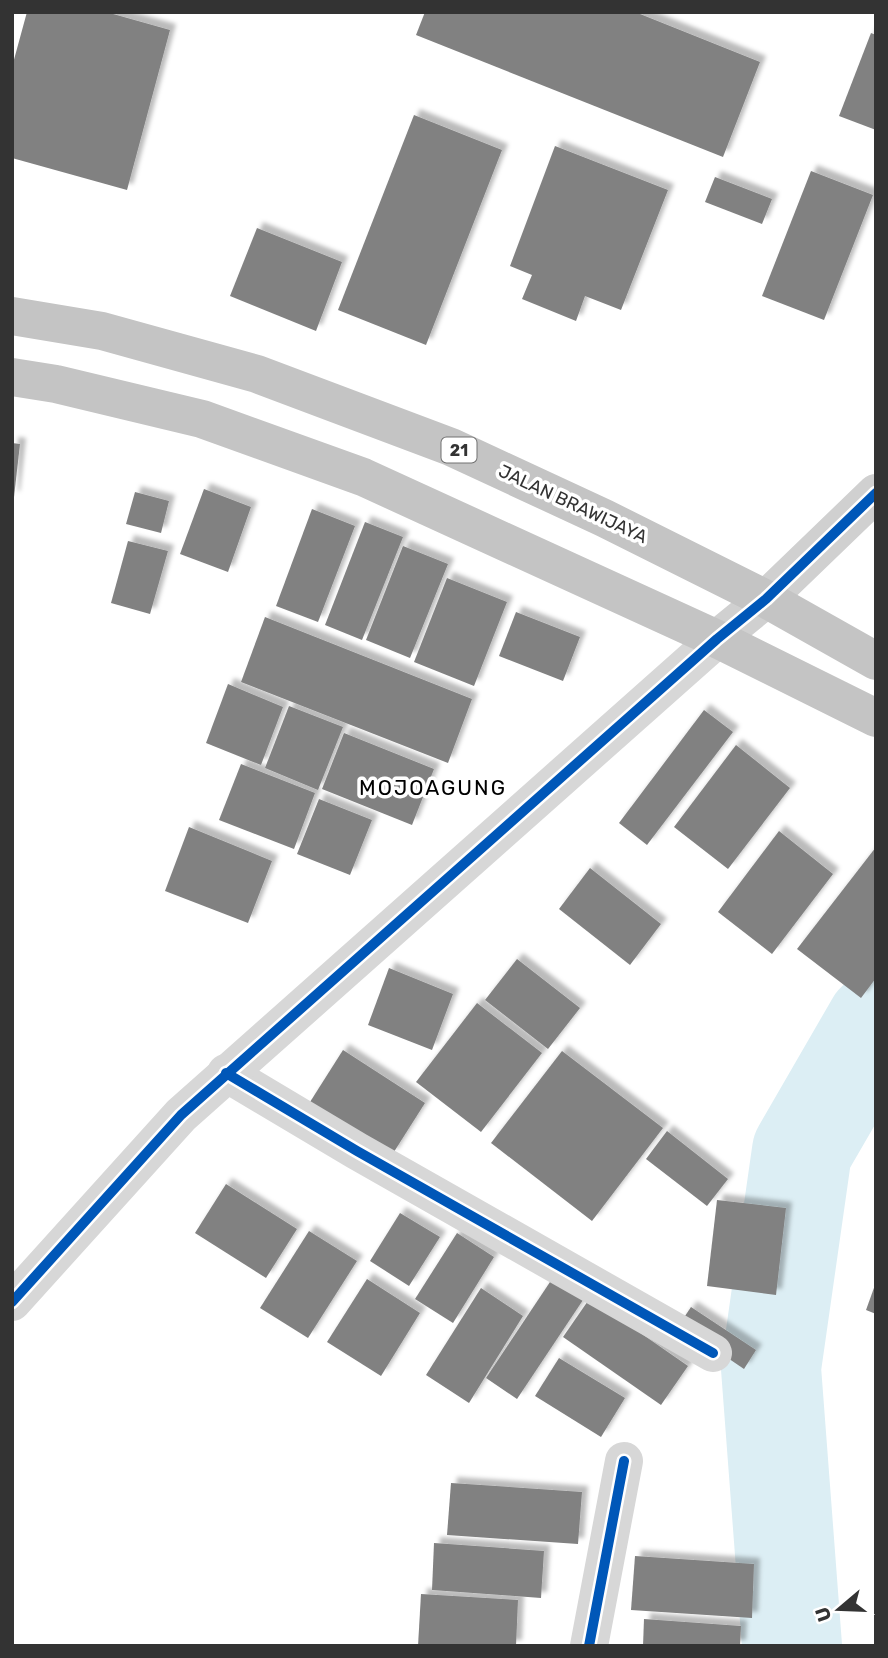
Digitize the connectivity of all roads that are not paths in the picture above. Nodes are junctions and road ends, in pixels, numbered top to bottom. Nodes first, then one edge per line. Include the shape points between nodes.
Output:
1 (12, 316) edge
2 (12, 377) edge
3 (876, 493) edge
4 (766, 599) junction
5 (718, 639) junction
6 (876, 661) edge
7 (876, 718) edge
8 (226, 1073) junction
9 (12, 1302) edge
10 (713, 1353) dead end
11 (624, 1461) dead end
12 (589, 1646) edge

1 - 4 highway, JALAN BRAWIJAYA / 21 via 102,331 257,374 451,447
2 - 5 highway via 202,419 363,477
3 - 4 street
4 - 5 street
4 - 6 highway, JALAN BRAWIJAYA / 21
5 - 7 highway
5 - 8 street
8 - 9 street via 181,1115
8 - 10 street
11 - 12 street

